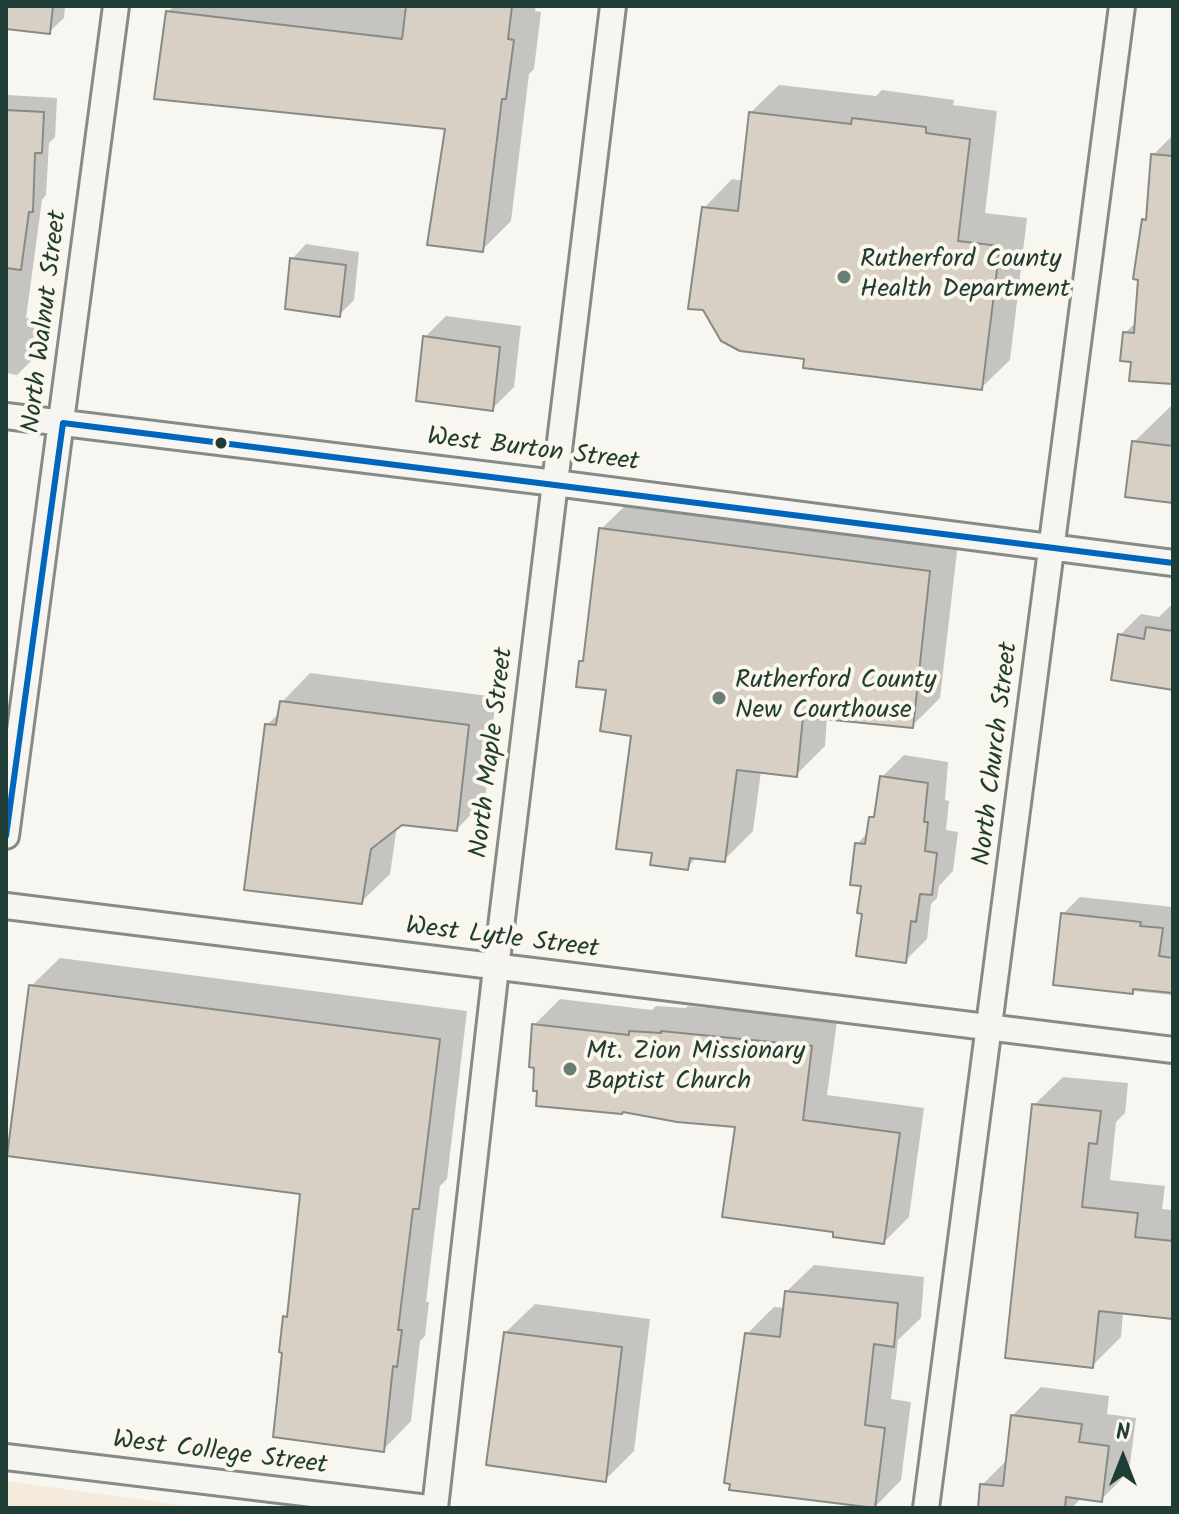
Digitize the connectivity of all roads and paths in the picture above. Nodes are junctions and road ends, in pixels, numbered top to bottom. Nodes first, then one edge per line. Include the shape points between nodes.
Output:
1 (116, 6) edge
2 (613, 6) edge
3 (1122, 6) edge
4 (6, 416) edge
5 (63, 423) junction
6 (555, 483) junction
7 (1053, 547) junction
8 (1173, 563) edge
9 (6, 836) edge
10 (6, 906) edge
11 (496, 968) junction
12 (991, 1026) junction
13 (1173, 1050) edge
14 (6, 1457) edge
15 (428, 1508) edge
16 (435, 1508) edge
17 (926, 1508) edge

1 - 5 street, North Walnut Street
2 - 6 street, North Maple Street
3 - 7 street, North Church Street
4 - 5 street, West Burton Street
5 - 6 street, West Burton Street
5 - 9 street, North Walnut Street
6 - 7 street, West Burton Street
6 - 11 street, North Maple Street
7 - 8 street, West Burton Street
7 - 12 street, North Church Street
10 - 11 street, West Lytle Street
11 - 12 street, West Lytle Street
11 - 16 street, North Maple Street
12 - 13 street, West Lytle Street
12 - 17 street, North Church Street
14 - 15 street, West College Street

